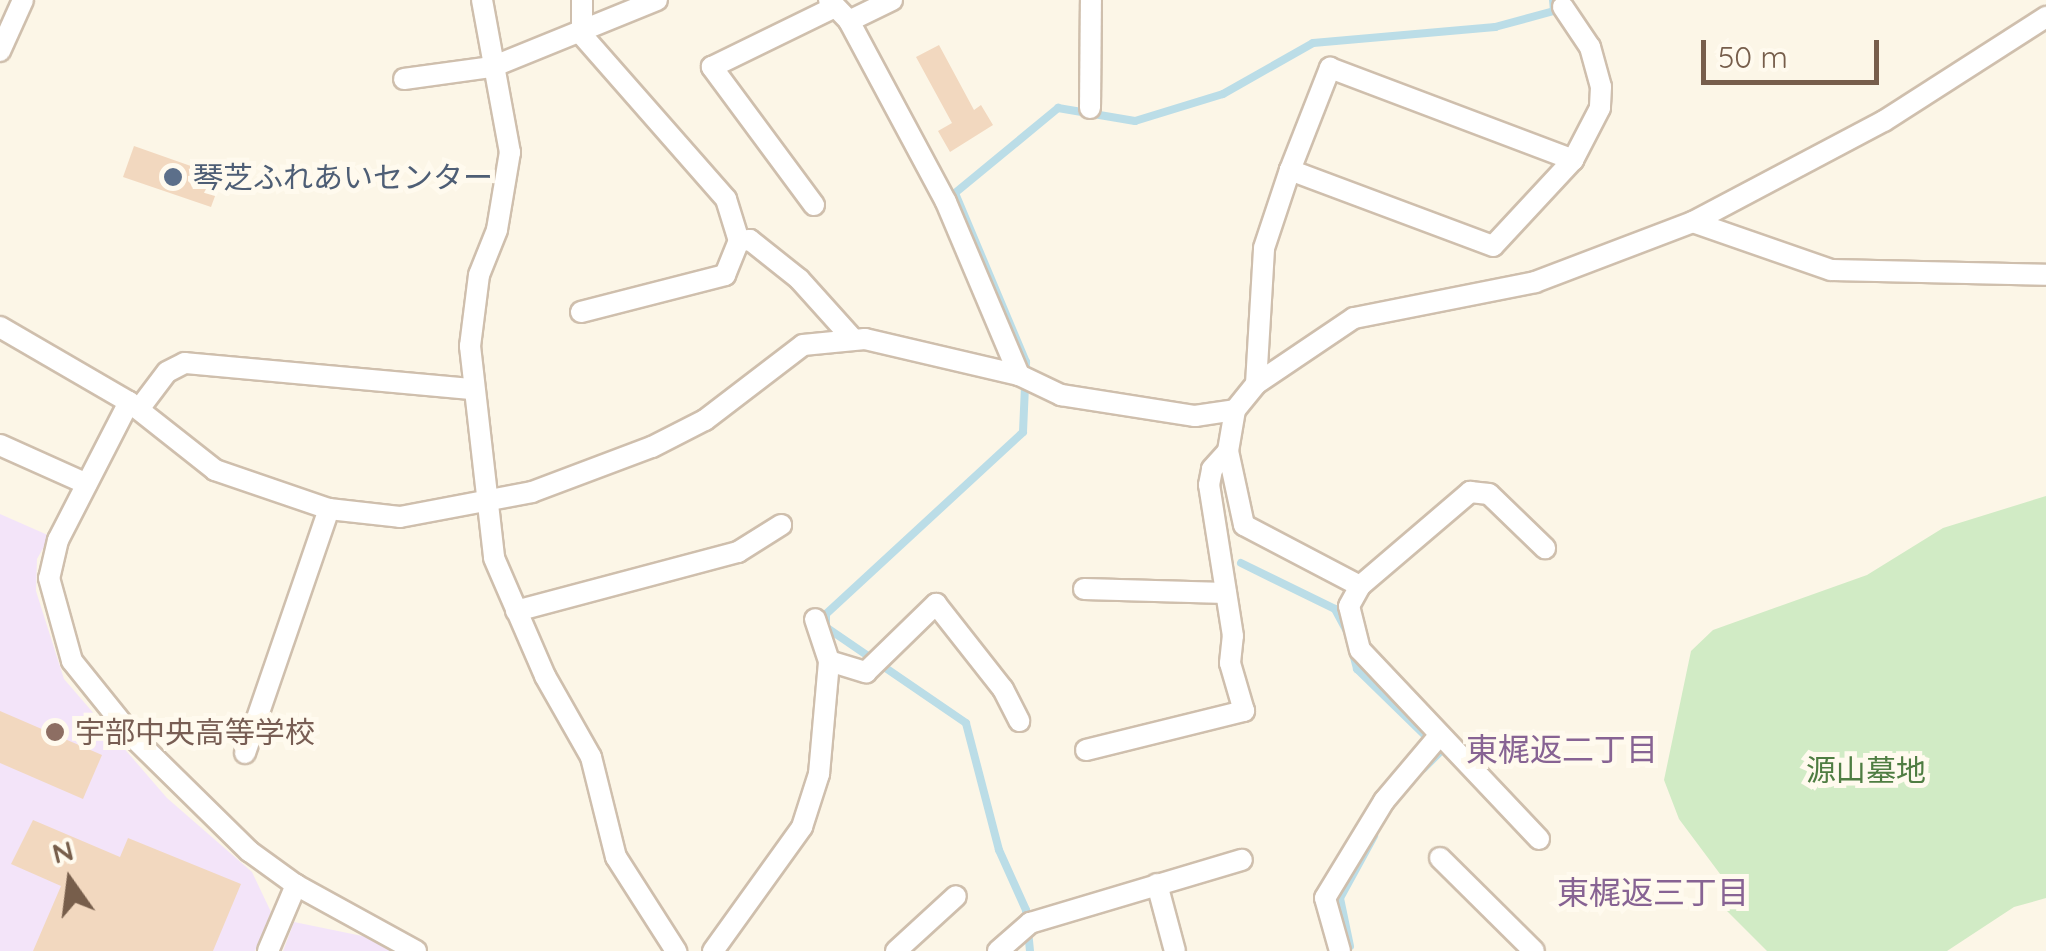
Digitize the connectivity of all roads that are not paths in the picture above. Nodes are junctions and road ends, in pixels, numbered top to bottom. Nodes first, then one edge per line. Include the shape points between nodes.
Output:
1 (23, 0) edge
2 (482, 0) edge
3 (582, 0) edge
4 (656, 0) edge
5 (892, 0) edge
6 (1091, 0) edge
7 (1564, 7) dead end
8 (837, 10) edge
9 (2046, 18) edge
10 (582, 35) junction
11 (0, 51) edge
12 (492, 68) junction
13 (404, 79) dead end
14 (1090, 108) dead end
15 (1573, 160) junction
16 (1290, 170) junction
17 (814, 206) dead end
18 (1694, 222) junction
19 (740, 242) junction
20 (2046, 275) edge
21 (581, 312) dead end
22 (0, 327) edge
23 (853, 339) junction
24 (1019, 375) junction
25 (1256, 384) junction
26 (472, 389) junction
27 (134, 406) junction
28 (1236, 410) junction
29 (0, 445) edge
30 (1228, 451) junction
31 (87, 484) junction
32 (483, 501) junction
33 (329, 509) junction
34 (781, 524) dead end
35 (1545, 548) dead end
36 (1360, 586) junction
37 (1084, 589) dead end
38 (1226, 593) junction
39 (516, 611) junction
40 (815, 618) dead end
41 (829, 661) junction
42 (1019, 721) dead end
43 (1439, 736) junction
44 (1086, 750) dead end
45 (244, 754) dead end
46 (1539, 839) dead end
47 (1440, 858) dead end
48 (1242, 860) dead end
49 (1158, 884) junction
50 (296, 885) junction
51 (956, 896) dead end
52 (268, 951) edge
53 (416, 951) edge
54 (676, 951) edge
55 (713, 951) edge
56 (896, 951) edge
57 (998, 951) edge
58 (1174, 951) edge
59 (1340, 951) edge
60 (1534, 951) edge

1 - 11 street
2 - 12 street
3 - 10 street
4 - 10 street
5 - 8 street
6 - 14 street
7 - 15 street via 1590,47 1602,87 1600,108
8 - 17 street via 712,66
8 - 24 street via 946,202
9 - 18 street via 1884,121
10 - 12 street
10 - 19 street via 726,199
12 - 13 street
12 - 26 street via 510,152 497,230 473,311
15 - 16 street via 1493,246
15 - 16 street via 1330,68
16 - 25 street via 1264,248
18 - 20 street via 1832,270
18 - 25 street via 1508,290 1354,318
19 - 21 street via 725,276
19 - 23 street via 750,240 800,279
22 - 27 street
23 - 24 street
23 - 32 street via 803,345 705,420 652,447 532,492
24 - 28 street via 1061,394 1195,416
25 - 28 street
26 - 27 street via 185,364 167,372
26 - 32 street
27 - 31 street
27 - 33 street via 215,470
28 - 30 street
29 - 31 street
30 - 36 street via 1244,526
30 - 38 street via 1212,469 1209,485
31 - 50 street via 58,540 49,578 72,661 158,763 248,851
32 - 33 street via 400,517
32 - 39 street via 494,558
33 - 45 street
34 - 39 street via 738,552
35 - 36 street via 1489,494 1470,492
36 - 43 street via 1348,606 1360,650
37 - 38 street
38 - 44 street via 1230,663 1244,711
39 - 54 street via 591,757 616,857
40 - 41 street
41 - 42 street via 866,672 936,604
41 - 55 street via 819,774 802,826
43 - 46 street
43 - 59 street via 1384,801 1325,898
47 - 60 street
48 - 49 street
49 - 57 street via 1030,923
49 - 58 street
50 - 52 street
50 - 53 street
51 - 56 street

